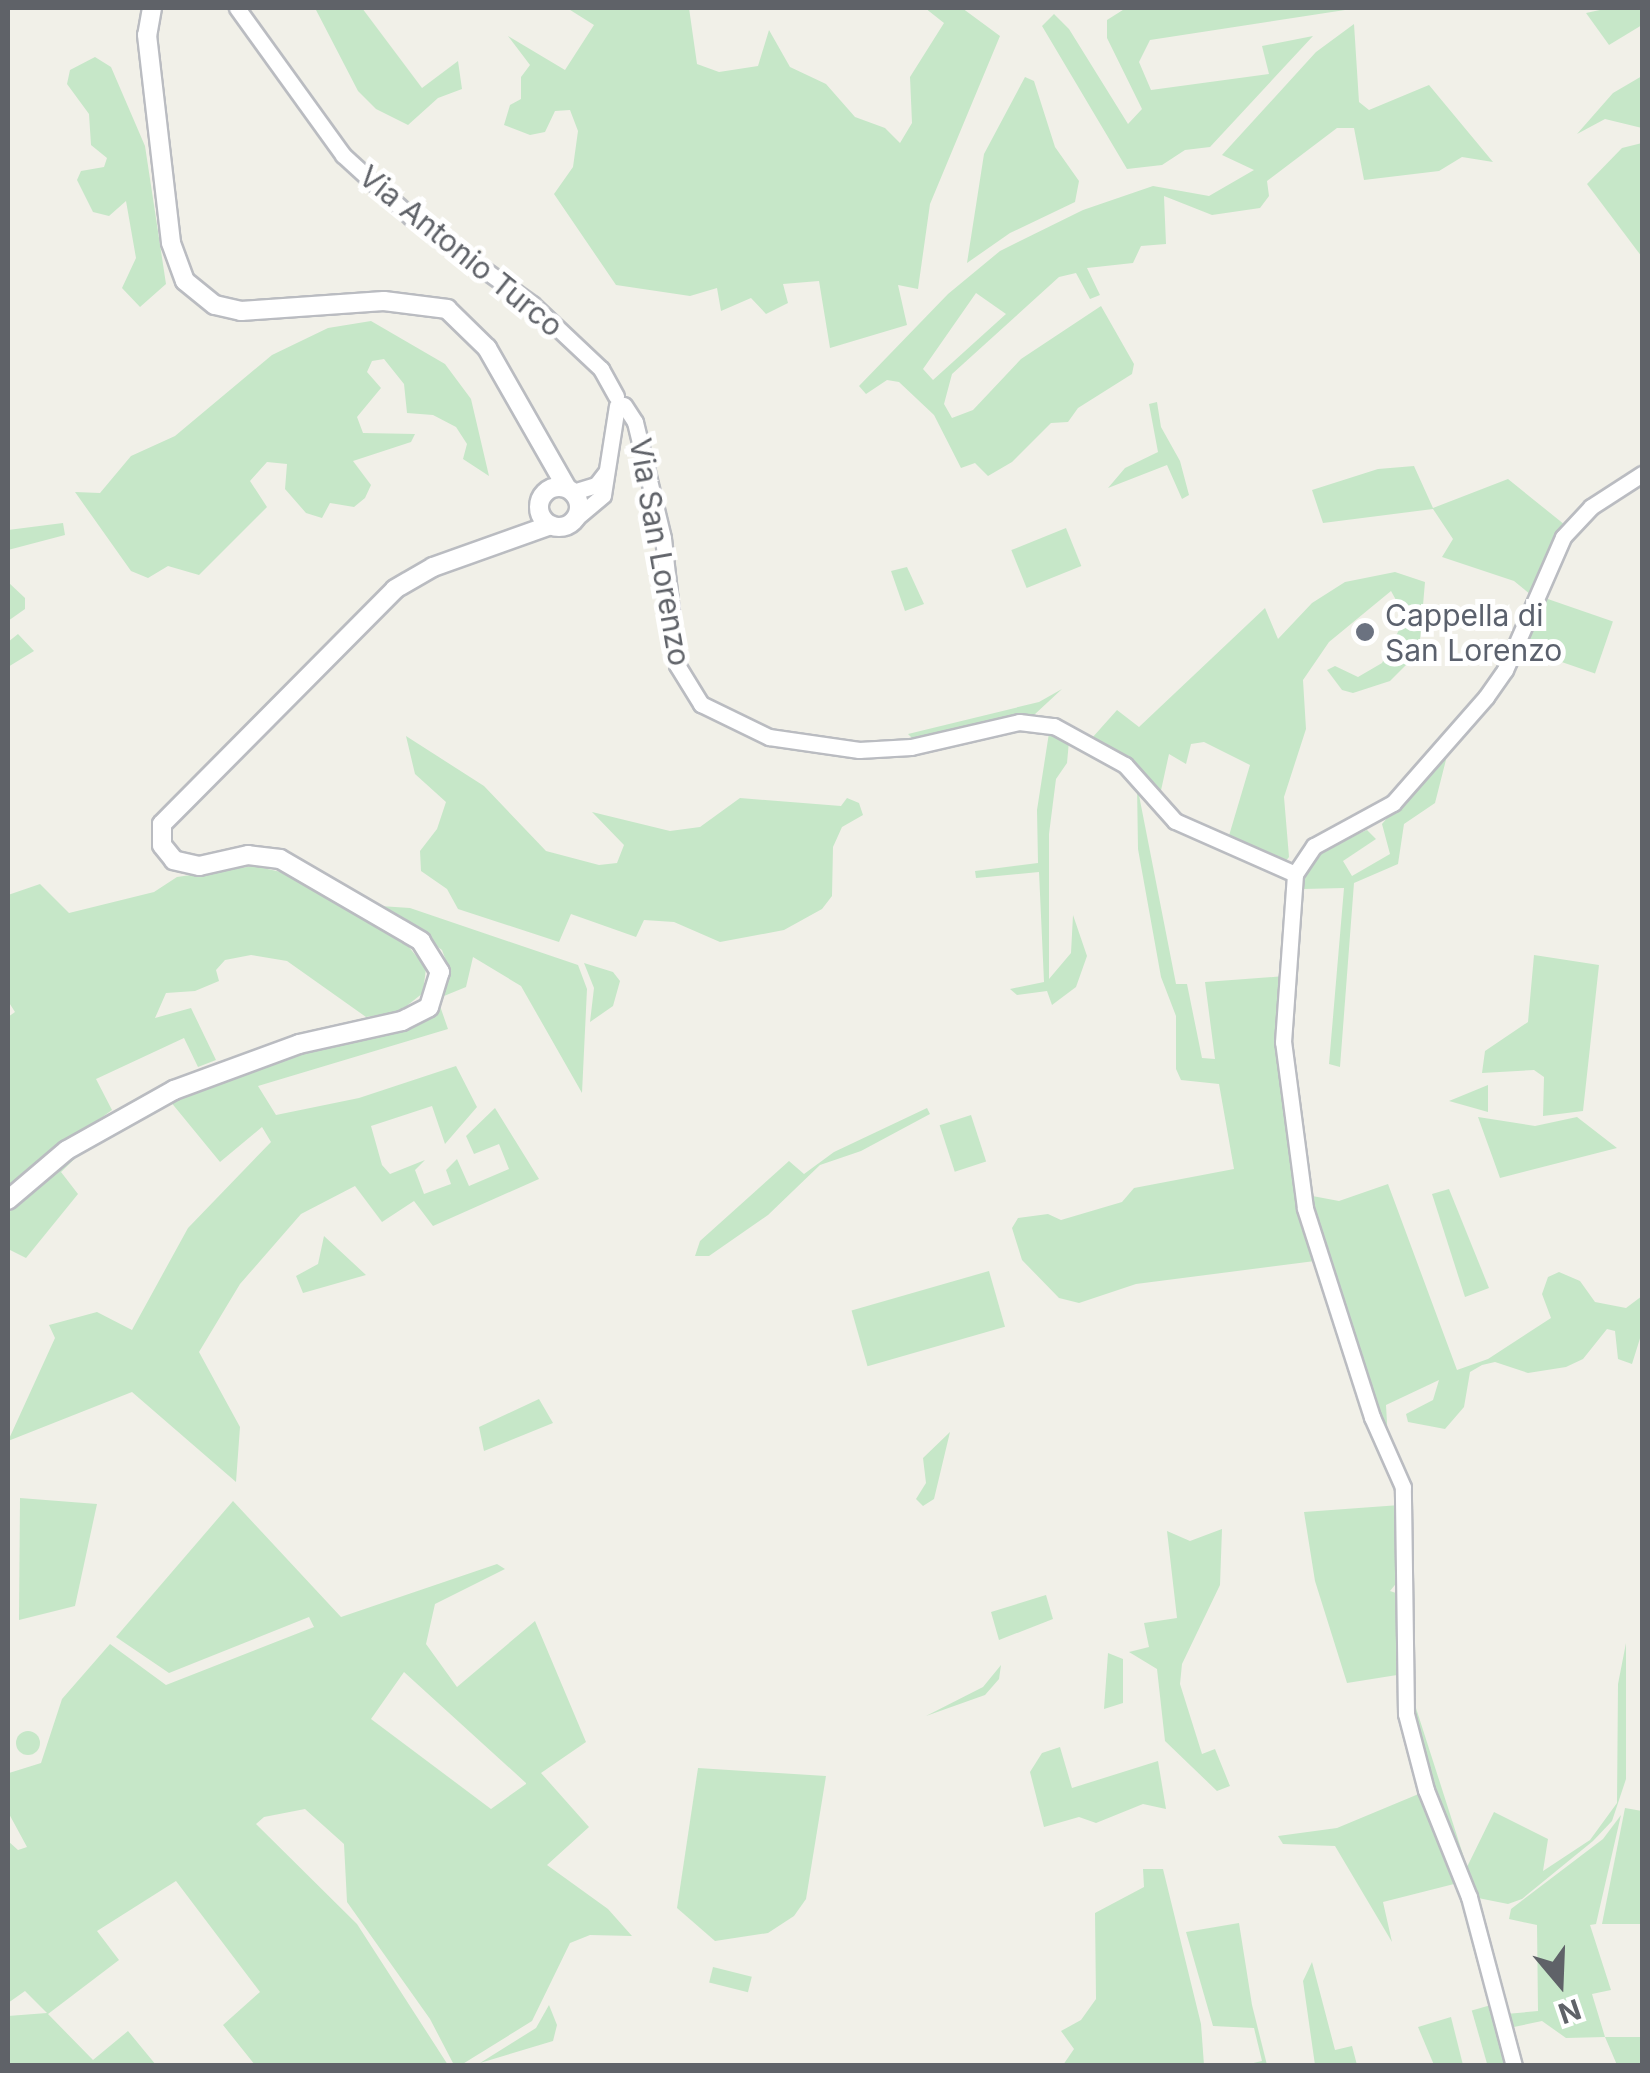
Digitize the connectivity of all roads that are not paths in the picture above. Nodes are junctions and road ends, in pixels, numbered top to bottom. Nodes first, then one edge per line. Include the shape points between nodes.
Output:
1 (152, 8) edge
2 (237, 8) edge
3 (619, 402) junction
4 (543, 446) junction
5 (608, 468) junction
6 (1642, 474) edge
7 (570, 490) junction
8 (545, 509) junction
9 (576, 518) junction
10 (1295, 874) junction
11 (8, 1200) edge
12 (1514, 2066) edge

1 - 4 main road via 147,35 165,192 174,258 185,281 215,305 241,311 384,300 447,309 478,334
2 - 3 street, Via Antonio Turco via 306,112 352,164 532,304 601,369
3 - 5 street
3 - 10 street, Via San Lorenzo via 635,422 663,538 677,664 701,704 768,737 859,750 911,747 1019,722 1054,726 1124,765 1175,821
4 - 7 main road
4 - 8 main road
5 - 7 street via 596,484
5 - 9 street via 598,504
6 - 10 street via 1591,507 1564,537 1505,670 1486,697 1393,803 1314,846
7 - 8 main road
7 - 9 main road
8 - 9 main road
8 - 11 main road via 517,534 396,589 162,824 162,845 174,860 199,866 248,855 280,858 421,941 440,972 429,1007 402,1022 299,1044 174,1090 67,1150
10 - 12 street via 1283,1042 1306,1219 1372,1417 1403,1487 1406,1714 1426,1790 1469,1897

